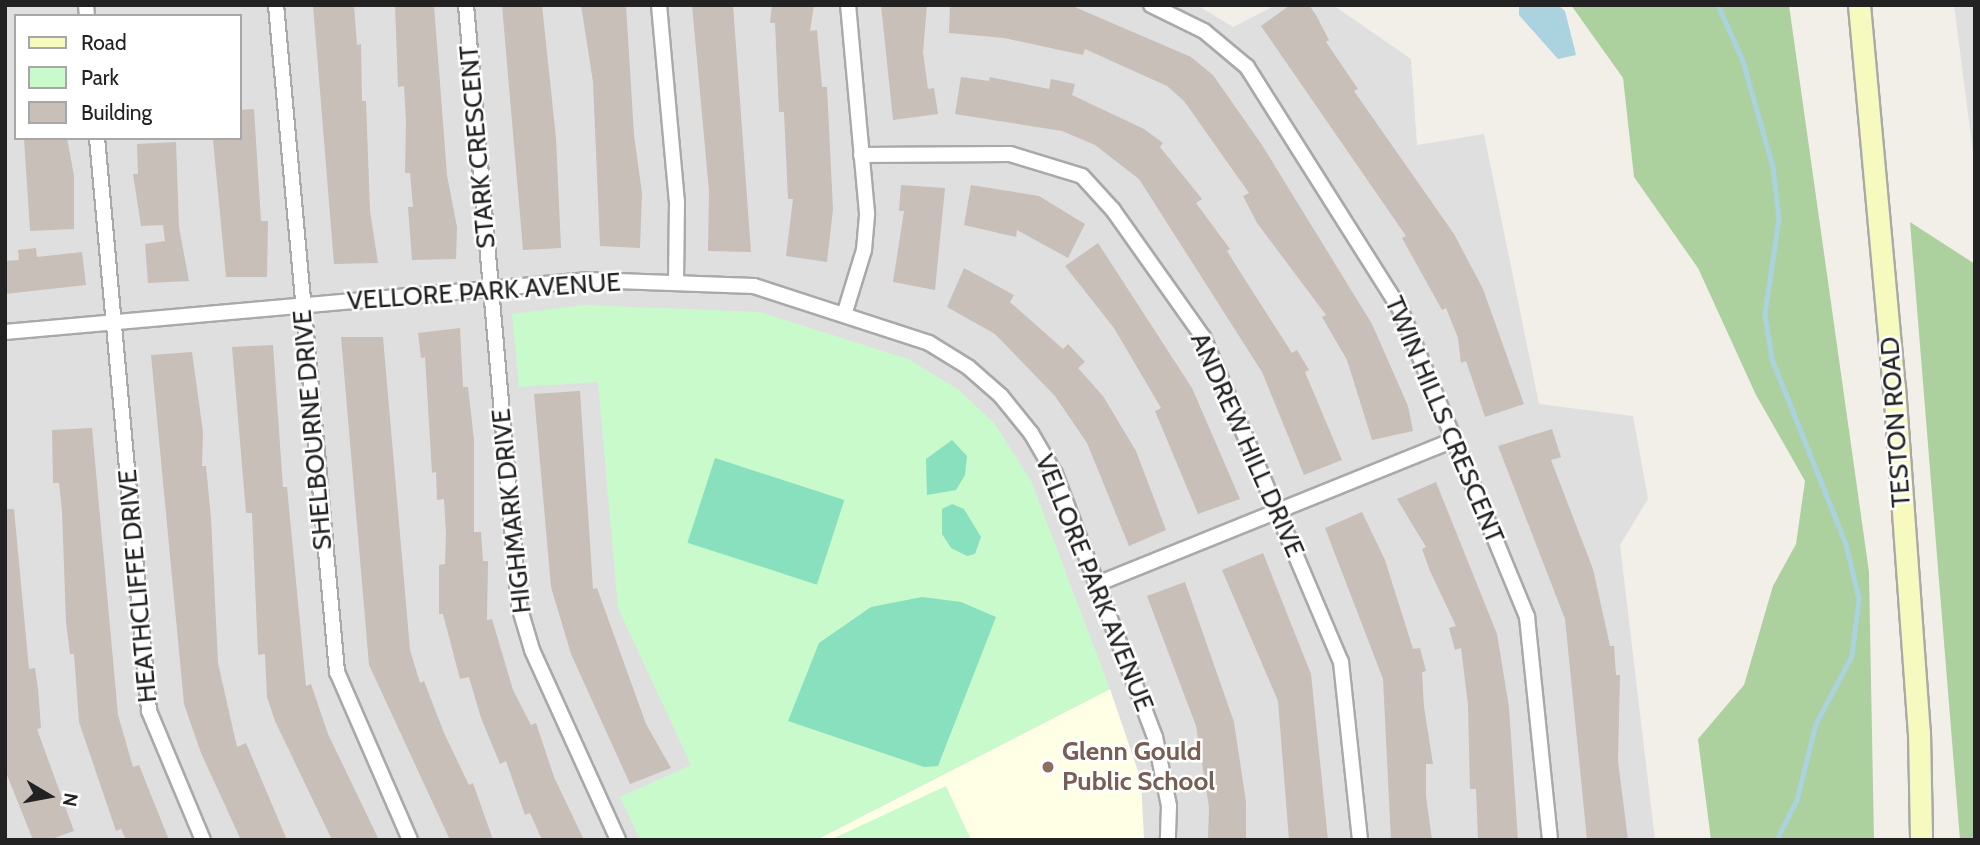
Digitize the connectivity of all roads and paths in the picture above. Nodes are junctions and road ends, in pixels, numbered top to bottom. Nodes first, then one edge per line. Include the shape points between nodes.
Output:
1 (275, 5) edge
2 (466, 5) edge
3 (659, 5) edge
4 (848, 5) edge
5 (1151, 5) edge
6 (1859, 5) edge
7 (97, 140) edge
8 (862, 155) junction
9 (676, 283) junction
10 (491, 288) junction
11 (302, 306) junction
12 (845, 312) junction
13 (113, 322) junction
14 (5, 331) edge
15 (1454, 440) junction
16 (1279, 511) junction
17 (1097, 584) junction
18 (203, 840) edge
19 (410, 840) edge
20 (618, 840) edge
21 (1168, 840) edge
22 (1360, 840) edge
23 (1550, 840) edge
24 (1921, 840) edge

1 - 11 street, SHELBOURNE DRIVE
2 - 10 street, STARK CRESCENT
3 - 9 street via 677,202
4 - 8 street
5 - 15 street, TWIN HILLS CRESCENT via 1222,43 1262,88 1396,300
6 - 24 main road, TESTON ROAD via 1895,400 1919,732
7 - 13 street
8 - 12 street via 867,237
8 - 16 street, ANDREW HILL DRIVE via 1010,154 1082,176 1113,210 1203,337
9 - 10 street, VELLORE PARK AVENUE via 589,281
9 - 12 street, VELLORE PARK AVENUE via 754,286
10 - 11 street, VELLORE PARK AVENUE
10 - 20 street, HIGHMARK DRIVE via 520,613 532,650
11 - 13 street, VELLORE PARK AVENUE
11 - 19 street, SHELBOURNE DRIVE via 337,673
12 - 17 street, VELLORE PARK AVENUE via 929,343 968,367 1001,396 1031,433 1055,474
13 - 14 street, VELLORE PARK AVENUE
13 - 18 street, HEATHCLIFFE DRIVE via 149,711
15 - 16 street
15 - 23 street, TWIN HILLS CRESCENT via 1531,634
16 - 17 street
16 - 22 street, ANDREW HILL DRIVE via 1343,670
17 - 21 street, VELLORE PARK AVENUE via 1155,737 1167,793

